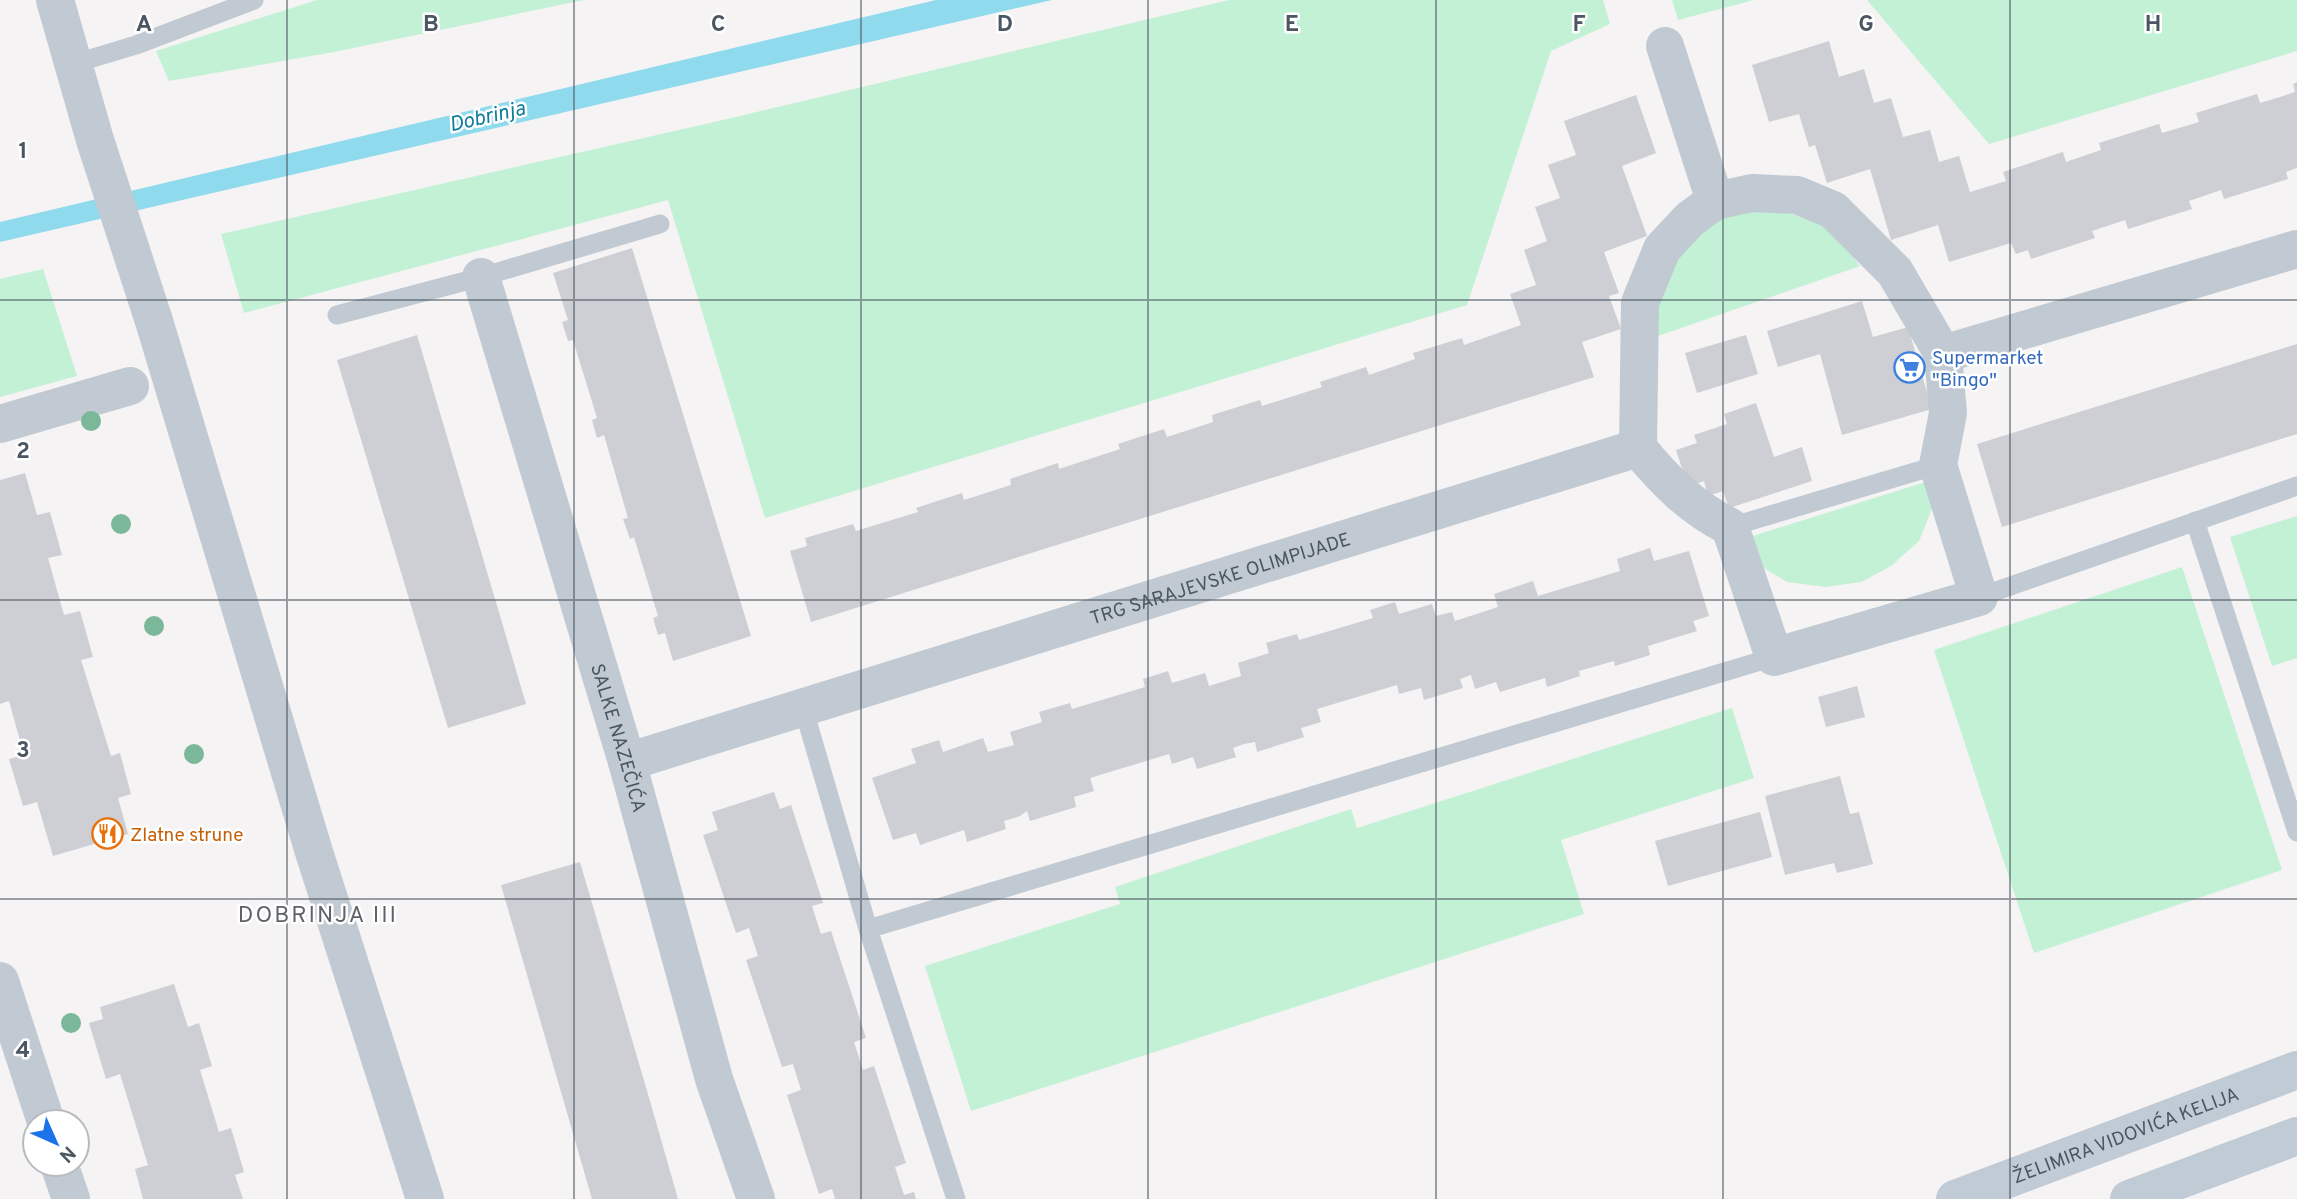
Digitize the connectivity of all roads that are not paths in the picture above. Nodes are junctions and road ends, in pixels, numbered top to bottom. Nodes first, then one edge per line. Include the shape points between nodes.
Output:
1 (55, 0) edge
2 (254, 0) edge
3 (1665, 46) dead end
4 (73, 64) junction
5 (1715, 201) junction
6 (660, 224) dead end
7 (2297, 249) edge
8 (481, 277) junction
9 (337, 315) dead end
10 (1943, 354) junction
11 (130, 386) dead end
12 (0, 424) edge
13 (1638, 448) junction
14 (1938, 466) junction
15 (2297, 486) edge
16 (2195, 521) junction
17 (1730, 527) junction
18 (1979, 597) junction
19 (1774, 657) junction
20 (803, 707) junction
21 (627, 762) junction
22 (2297, 832) edge
23 (868, 929) junction
24 (0, 981) edge
25 (2297, 1070) edge
26 (41, 1108) edge
27 (2297, 1136) edge
28 (64, 1178) edge
29 (71, 1199) edge
30 (425, 1199) edge
31 (756, 1199) edge
32 (956, 1199) edge
33 (1955, 1199) edge
34 (2129, 1199) edge

1 - 4 street
2 - 4 lane
3 - 5 street
4 - 30 street
5 - 10 street via 1752,193 1797,195 1833,210 1895,272
5 - 13 street via 1662,249 1640,303
6 - 8 lane
7 - 10 street
8 - 9 lane
8 - 21 street, SALKE NAZEČIĆA
10 - 14 street via 1948,413
11 - 12 street
13 - 17 street via 1670,486
13 - 20 street, TRG SARAJEVSKE OLIMPIJADE
14 - 17 lane
14 - 18 street
15 - 16 lane
16 - 18 lane
16 - 22 lane
17 - 19 street
18 - 19 street
19 - 23 lane
20 - 21 street, TRG SARAJEVSKE OLIMPIJADE
20 - 23 lane
21 - 31 street, SALKE NAZEČIĆA via 714,1079
23 - 32 lane
24 - 26 street
25 - 33 main road, ŽELIMIRA VIDOVIĆA KELIJA
27 - 34 main road
28 - 29 street

